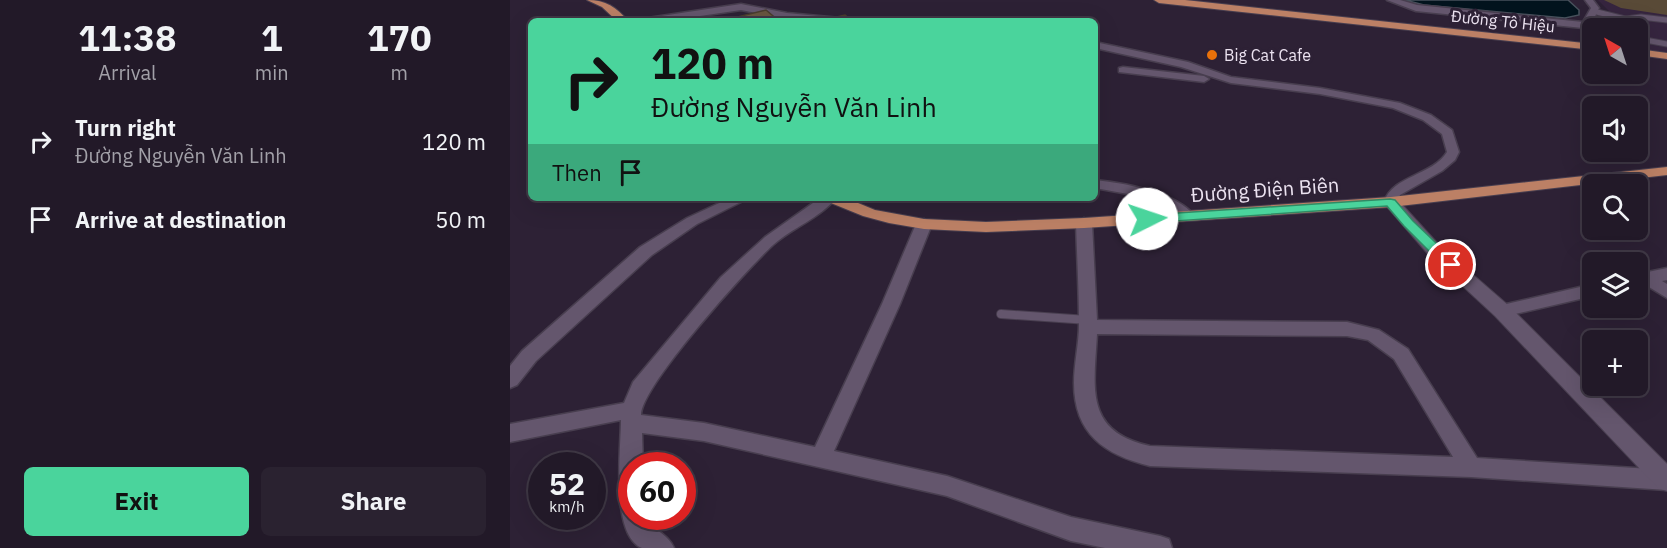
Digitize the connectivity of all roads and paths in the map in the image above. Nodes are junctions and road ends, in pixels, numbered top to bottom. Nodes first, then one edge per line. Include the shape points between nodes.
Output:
1 (592, 0) edge
2 (1159, 0) edge
3 (1391, 0) edge
4 (1589, 0) edge
5 (1593, 11) junction
6 (620, 18) edge
7 (668, 18) edge
8 (808, 18) edge
9 (1590, 18) edge
10 (1622, 18) edge
11 (1634, 18) edge
12 (1667, 20) edge
13 (1582, 25) edge
14 (1648, 40) edge
15 (1667, 44) edge
16 (1098, 46) edge
17 (1582, 46) edge
18 (1648, 53) edge
19 (1667, 56) edge
20 (1123, 70) dead end
21 (1229, 80) junction
22 (1667, 171) edge
23 (1098, 184) edge
24 (735, 201) edge
25 (827, 201) edge
26 (839, 201) edge
27 (1390, 202) junction
28 (1188, 216) junction
29 (1084, 223) junction
30 (924, 224) junction
31 (1667, 274) edge
32 (1648, 278) edge
33 (1648, 282) edge
34 (1667, 292) edge
35 (1582, 293) edge
36 (1502, 311) junction
37 (1001, 314) dead end
38 (1088, 324) junction
39 (510, 380) edge
40 (632, 416) junction
41 (510, 433) edge
42 (632, 452) edge
43 (820, 457) junction
44 (1471, 467) junction
45 (1667, 480) edge
46 (639, 530) edge
47 (662, 548) edge
48 (1160, 548) edge

1 - 6 main road via 605,4
2 - 17 main road, Đường Tô Hiệu
3 - 13 street via 1416,8
4 - 5 street
5 - 9 street
5 - 10 lane
7 - 8 street via 741,7
11 - 12 lane
14 - 15 lane
16 - 21 street via 1196,68
18 - 19 main road
20 - 21 street
21 - 27 street via 1380,101 1440,126 1450,137 1452,156 1443,166 1394,192
22 - 27 main road, Đường Điện Biên
23 - 28 street via 1121,186 1159,198
24 - 39 street via 692,221 646,251 529,356
25 - 40 street via 770,240 727,281 640,388
26 - 30 main road, Đường Điện Biên via 869,213
27 - 28 main road, Đường Điện Biên
27 - 36 street via 1434,250
28 - 29 main road, Đường Điện Biên
29 - 30 main road, Đường Điện Biên via 987,227
29 - 38 street
30 - 43 street
31 - 32 street
33 - 34 street
35 - 36 street
36 - 45 street
37 - 38 lane
38 - 44 street via 1347,329 1373,335 1401,354
38 - 44 street via 1086,396 1091,417 1100,432 1132,452 1160,457
40 - 41 street
40 - 42 street
40 - 43 street
43 - 48 street via 947,486 1071,529
44 - 45 street
46 - 47 street

